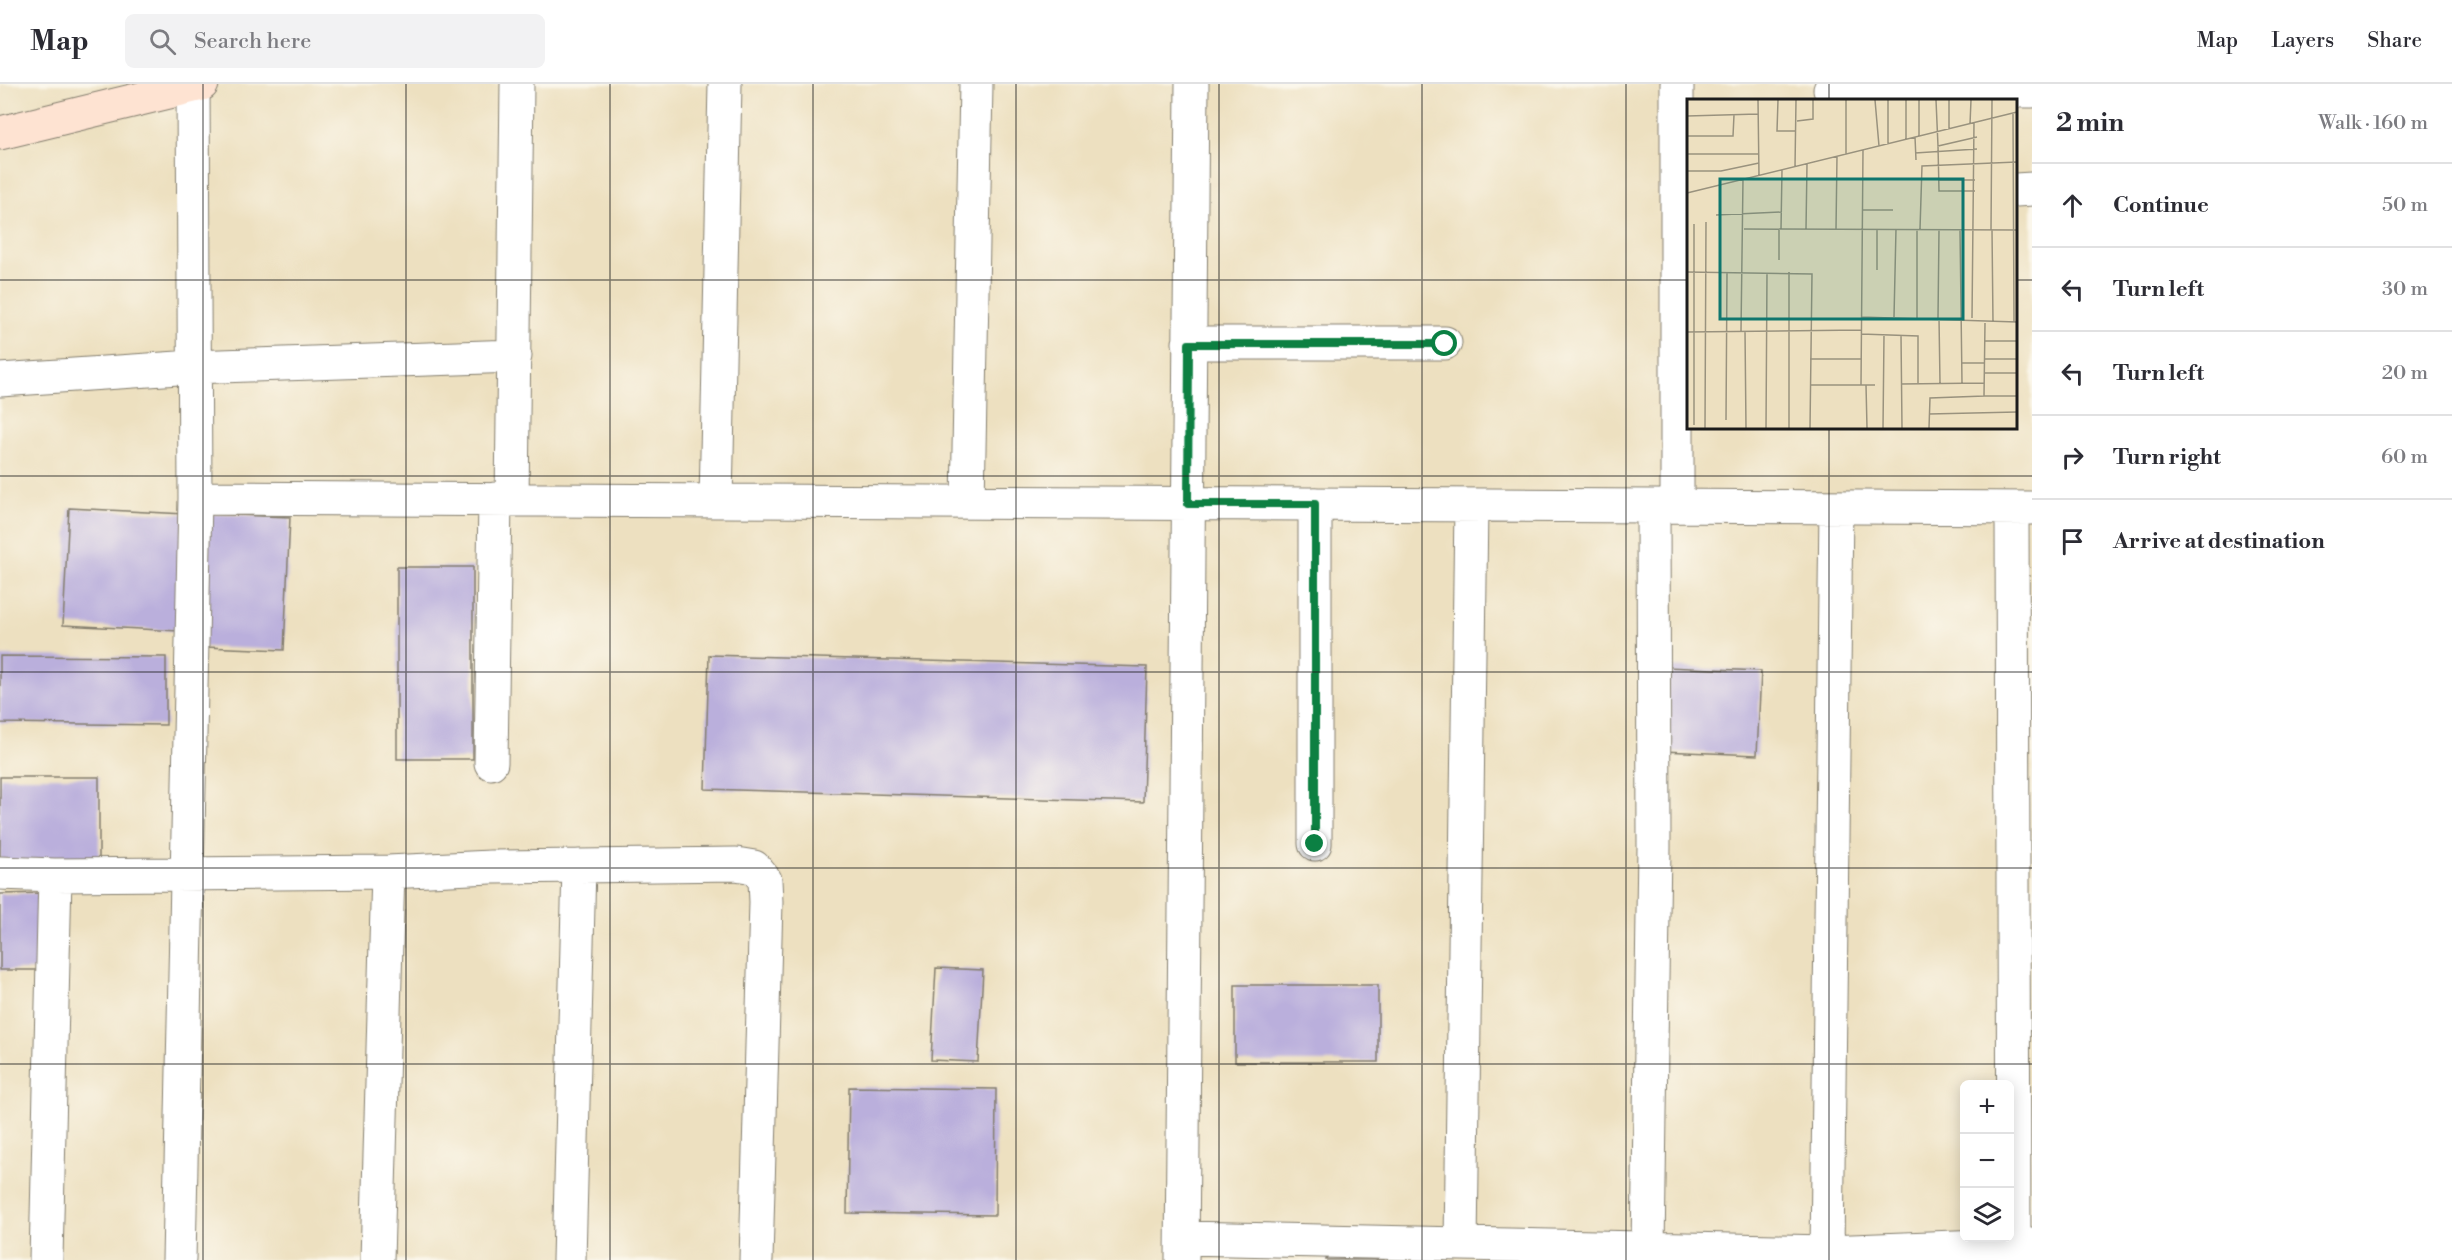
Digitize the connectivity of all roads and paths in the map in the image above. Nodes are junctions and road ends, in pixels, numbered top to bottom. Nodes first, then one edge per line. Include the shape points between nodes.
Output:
1 (517, 84) edge
2 (725, 84) edge
3 (976, 84) edge
4 (1192, 84) edge
5 (1677, 84) edge
6 (197, 85) edge
7 (2032, 91) edge
8 (1830, 92) edge
9 (0, 133) edge
10 (2032, 189) edge
11 (2017, 190) edge
12 (1189, 344) junction
13 (1445, 344) dead end
14 (515, 356) junction
15 (193, 367) junction
16 (0, 380) edge
17 (195, 498) junction
18 (504, 500) junction
19 (716, 501) junction
20 (968, 502) junction
21 (1188, 504) junction
22 (1315, 504) junction
23 (1471, 506) junction
24 (1665, 506) junction
25 (1836, 507) junction
26 (2022, 508) edge
27 (491, 763) dead end
28 (1315, 844) dead end
29 (579, 866) junction
30 (388, 872) junction
31 (0, 873) edge
32 (186, 873) junction
33 (55, 875) junction
34 (1461, 1244) junction
35 (1648, 1248) junction
36 (1183, 1249) edge
37 (2020, 1249) edge
38 (1834, 1254) edge
39 (46, 1260) edge
40 (179, 1260) edge
41 (377, 1260) edge
42 (569, 1260) edge
43 (756, 1260) edge

1 - 14 street
2 - 19 street
3 - 20 street
4 - 12 street
5 - 24 street
6 - 9 street
6 - 15 street
7 - 8 street
10 - 11 street
12 - 13 street
12 - 21 street
14 - 15 street
14 - 18 street
15 - 16 street
15 - 17 street
17 - 18 street
17 - 32 street
18 - 19 street
18 - 27 street
19 - 20 street
20 - 21 street
21 - 22 street
21 - 36 street
22 - 23 street
22 - 28 street
23 - 24 street
23 - 34 street
24 - 25 street
24 - 35 street via 1654,847
25 - 26 street
25 - 38 street
26 - 37 street
29 - 30 street
29 - 42 street
29 - 43 street via 736,864 754,867 765,879
30 - 32 street
30 - 41 street
31 - 33 street
32 - 33 street
32 - 40 street
33 - 39 street
34 - 35 street
34 - 36 street
35 - 38 street
37 - 38 street

